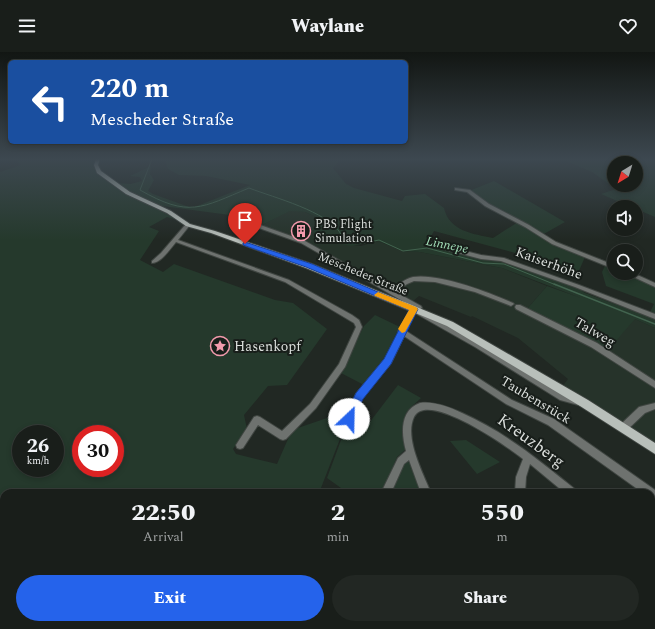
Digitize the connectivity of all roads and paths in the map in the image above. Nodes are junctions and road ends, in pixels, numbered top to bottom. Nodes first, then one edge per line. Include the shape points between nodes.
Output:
1 (118, 186) edge
2 (457, 189) dead end
3 (238, 216) dead end
4 (188, 225) junction
5 (174, 240) junction
6 (430, 244) dead end
7 (154, 262) dead end
8 (607, 264) edge
9 (643, 279) edge
10 (655, 284) edge
11 (393, 292) junction
12 (417, 310) junction
13 (655, 317) edge
14 (401, 331) junction
15 (655, 385) edge
16 (655, 406) edge
17 (349, 419) dead end
18 (623, 428) junction
19 (240, 445) dead end
20 (655, 449) edge
21 (411, 452) junction
22 (528, 458) junction
23 (388, 489) edge
24 (425, 489) edge
25 (520, 489) edge
26 (568, 489) edge
27 (645, 489) edge

1 - 4 main road, Mescheder Straße via 132,196 169,212
2 - 8 street via 468,191 554,243
3 - 11 street via 303,242
4 - 5 street
4 - 12 main road, Mescheder Straße via 309,266
5 - 7 street via 167,252
5 - 19 street via 287,281 350,317 359,327 342,365 313,406 283,436 258,420
6 - 13 street, Kaiserhöhe via 481,257 502,259
9 - 10 street
11 - 12 street via 418,307
11 - 15 street, Talweg via 404,282 414,279 425,279 484,292 594,345
12 - 14 street
12 - 18 main road, Mescheder Straße via 466,332
14 - 17 street via 388,361 359,396
14 - 27 street, Taubenstück via 509,402 551,422
16 - 18 street via 642,410
18 - 20 main road, Mescheder Straße
21 - 22 street, Kreuzberg via 407,436 408,421 415,409 426,406 440,409 484,428
21 - 23 street via 401,461
21 - 24 street, Kreuzberg
22 - 25 street via 519,482
22 - 26 street, Kreuzberg

